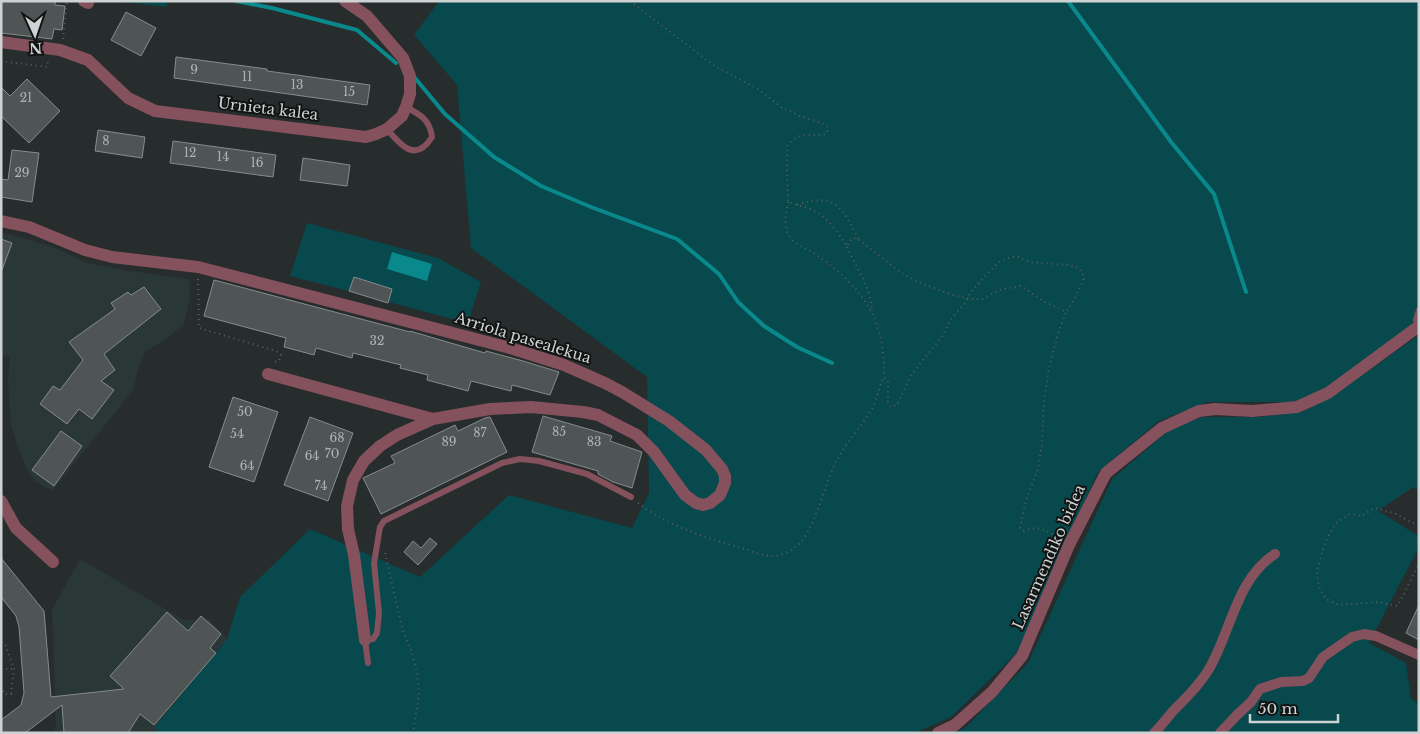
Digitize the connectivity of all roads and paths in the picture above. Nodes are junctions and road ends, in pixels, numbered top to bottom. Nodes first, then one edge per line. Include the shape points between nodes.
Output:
1 (67, 1) edge
2 (345, 1) edge
3 (630, 1) edge
4 (1, 42) edge
5 (62, 42) dead end
6 (50, 48) junction
7 (1, 61) edge
8 (406, 107) junction
9 (388, 129) junction
10 (788, 202) junction
11 (797, 205) junction
12 (1, 221) edge
13 (858, 239) junction
14 (846, 246) junction
15 (198, 267) junction
16 (967, 298) junction
17 (1419, 310) edge
18 (1066, 312) junction
19 (872, 314) junction
20 (1419, 326) edge
21 (271, 368) joint
22 (884, 377) junction
23 (433, 419) junction
24 (631, 496) joint
25 (1, 501) edge
26 (1419, 523) edge
27 (1069, 545) junction
28 (385, 552) dead end
29 (1275, 554) dead end
30 (53, 562) dead end
31 (1419, 563) edge
32 (365, 640) junction
33 (1, 645) edge
34 (1419, 655) edge
35 (368, 663) dead end
36 (14, 668) junction
37 (1, 669) edge
38 (1, 686) edge
39 (413, 733) edge
40 (938, 733) edge
41 (1154, 733) edge
42 (1220, 733) edge

1 - 5 path
2 - 8 street, Urnieta kalea via 367,16 403,58 410,76
3 - 10 path via 713,65 758,89 780,107 828,127 823,136 798,137 788,146
4 - 6 street, Urnieta kalea
6 - 7 path via 47,67
6 - 9 street, Urnieta kalea via 88,60 128,98 155,111 366,137
8 - 9 street, Urnieta kalea via 402,116
8 - 9 lane via 424,118 431,127 432,138 427,146 412,151 403,147
10 - 11 path
10 - 19 path via 785,215 789,236 842,276
11 - 13 path via 811,200 833,202 843,212
11 - 14 path via 822,216
12 - 15 street, Arriola pasealekua via 30,227 85,250 112,257
13 - 14 path via 852,238
13 - 16 path via 918,282
14 - 19 path via 868,288
15 - 21 path via 199,328 276,351 281,355
15 - 23 street, Arriola pasealekua via 564,365 622,392 669,422 706,450 722,469 725,483 723,491 710,504 696,503 681,490 646,444 631,432 598,415 551,408 511,408
16 - 18 path via 983,299 999,290 1021,286 1043,302
16 - 18 path via 1000,261 1019,257 1029,262 1079,268 1084,279
16 - 22 path via 911,375 896,405 891,406 888,402 888,381
17 - 20 lane via 1416,320
18 - 27 path via 1049,369 1038,469 1020,528 1024,531 1033,527 1046,530
19 - 22 path via 879,333
20 - 27 street, Lasarmendiko bidea via 1328,393 1297,407 1199,411 1162,428 1106,473
21 - 23 street, Arriola pasealekua
22 - 24 path via 871,410 842,451 830,475 810,527 792,550 770,556 704,537 663,519
23 - 32 street, Arriola pasealekua via 380,446 364,461 354,480 347,506 348,529
24 - 32 lane via 587,474 539,461 520,460 502,464 384,521 380,527 374,563 379,613 377,633 373,639
25 - 30 street via 16,528
26 - 31 path via 1374,508 1362,516 1350,514 1336,523 1325,542 1318,571 1319,587 1326,599 1339,604 1379,602 1397,606
27 - 40 street, Lasarmendiko bidea via 1022,656 955,725
28 - 39 path via 402,628 417,672 419,695
29 - 41 street via 1247,584 1208,670
32 - 35 lane
33 - 36 path via 5,644
34 - 42 street via 1376,636 1352,637 1323,657 1309,678 1260,689
36 - 37 path
36 - 38 path via 11,694 4,694

